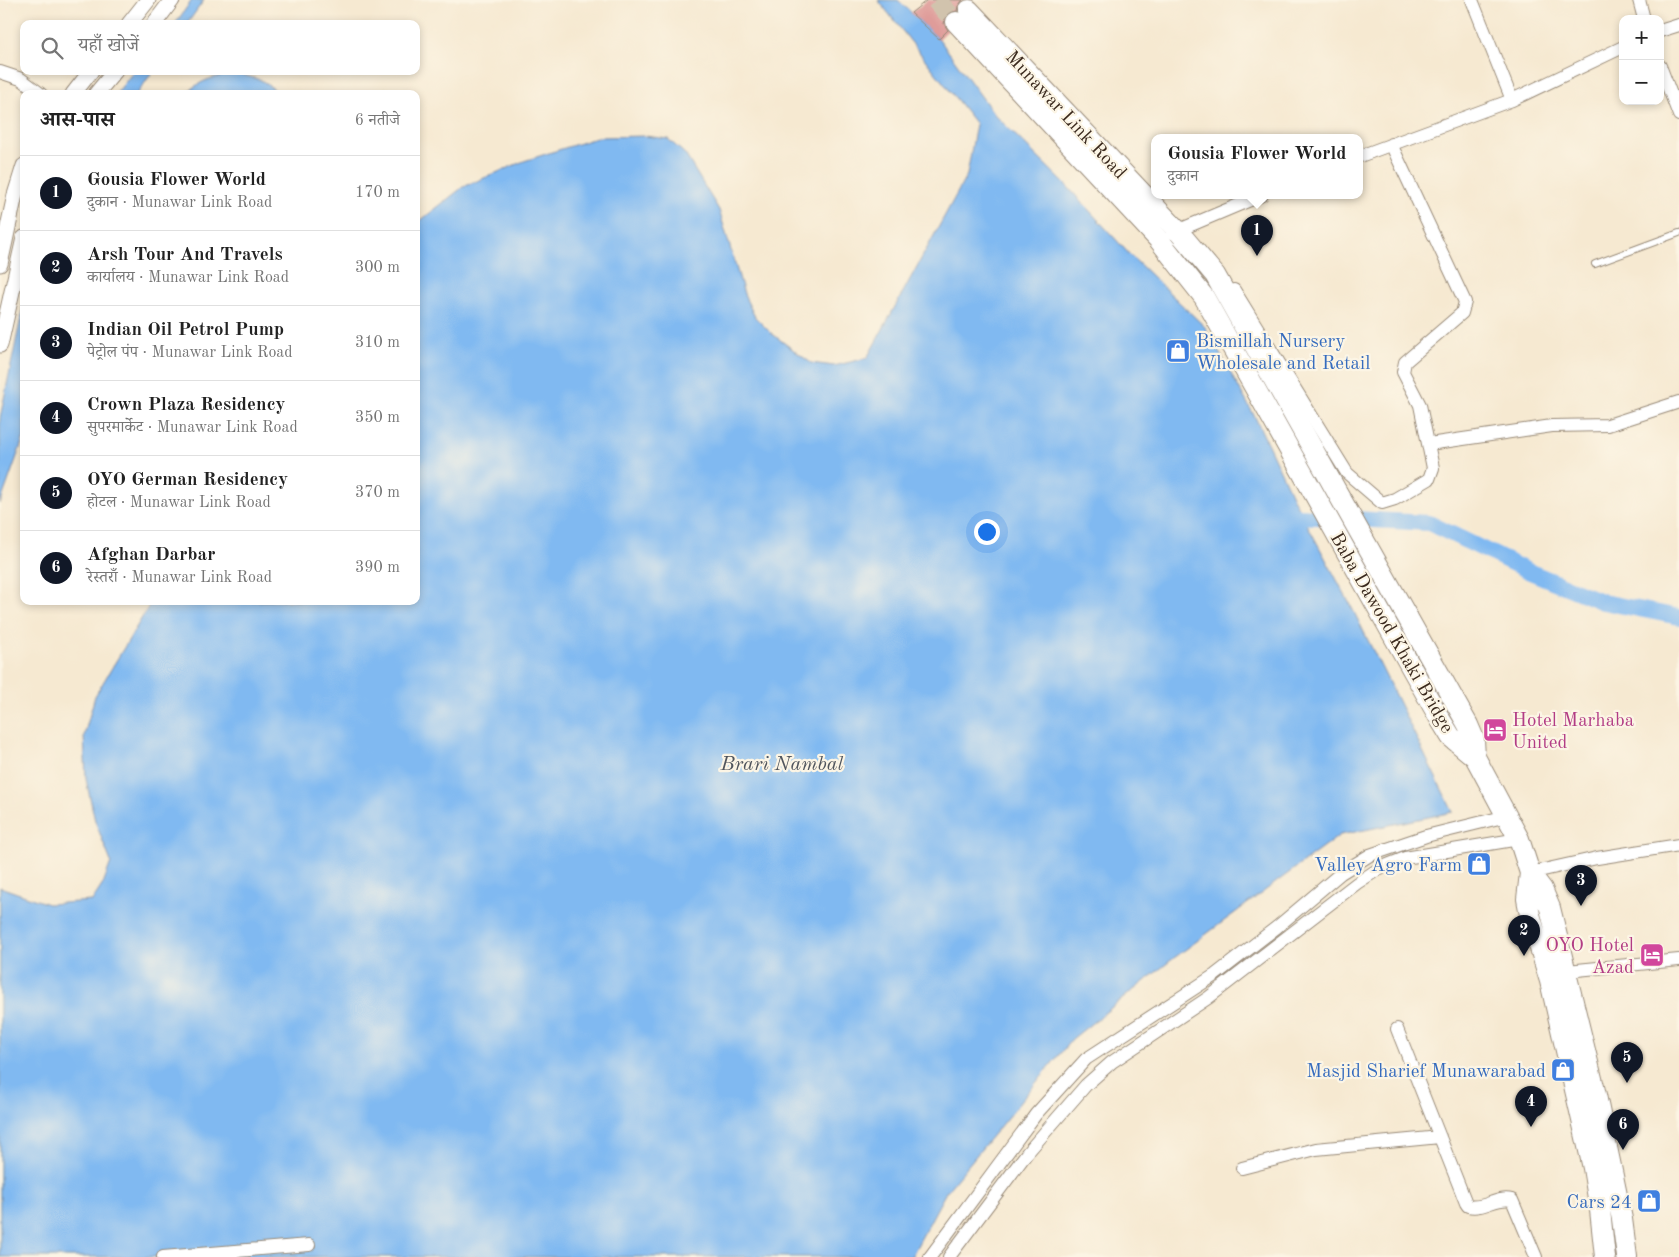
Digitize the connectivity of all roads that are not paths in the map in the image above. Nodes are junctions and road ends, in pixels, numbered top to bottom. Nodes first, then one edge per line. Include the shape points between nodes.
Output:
1 (148, 0) edge
2 (172, 0) edge
3 (1472, 0) edge
4 (1639, 0) edge
5 (1643, 15) edge
6 (132, 20) edge
7 (157, 20) edge
8 (1679, 25) edge
9 (1664, 30) edge
10 (1619, 50) edge
11 (0, 72) edge
12 (88, 75) edge
13 (112, 75) edge
14 (1664, 76) edge
15 (36, 90) edge
16 (76, 90) edge
17 (99, 90) edge
18 (1512, 100) junction
19 (1679, 115) edge
20 (1391, 144) junction
21 (1363, 155) edge
22 (20, 179) edge
23 (1253, 199) edge
24 (1178, 231) junction
25 (1679, 233) edge
26 (1158, 240) junction
27 (20, 256) edge
28 (0, 264) edge
29 (1595, 264) dead end
30 (1219, 282) junction
31 (1204, 296) joint
32 (0, 345) edge
33 (1679, 402) edge
34 (1429, 444) junction
35 (1475, 757) junction
36 (1507, 816) junction
37 (1520, 838) junction
38 (1679, 845) edge
39 (1530, 873) junction
40 (1679, 960) edge
41 (1567, 971) junction
42 (1397, 1029) dead end
43 (1440, 1137) junction
44 (1014, 1143) junction
45 (1027, 1153) junction
46 (1242, 1168) dead end
47 (309, 1245) dead end
48 (163, 1257) edge
49 (930, 1257) edge
50 (950, 1257) edge
51 (1536, 1257) edge
52 (1605, 1257) edge
53 (1627, 1257) edge

1 - 6 street
2 - 7 street
3 - 18 street
4 - 5 street
8 - 9 street
10 - 18 street
11 - 15 street via 21,79
12 - 16 street
13 - 17 street
14 - 19 street
18 - 20 street
20 - 21 street
20 - 34 street via 1465,302 1462,312 1403,367 1420,406
22 - 28 street
23 - 24 street
24 - 26 street
24 - 26 main road, Munawar Link Road via 963,16
24 - 30 main road, Munawar Link Road
25 - 29 lane
26 - 31 main road, Munawar Link Road
27 - 32 street
30 - 34 street via 1232,287 1347,472 1376,500 1387,503 1429,479 1433,468
30 - 35 main road, Baba Dawood Khaki Bridge via 1459,707 1474,739
31 - 35 main road, Baba Dawood Khaki Bridge via 1440,719 1451,737
33 - 34 street via 1608,425 1552,426
35 - 36 main road
36 - 37 main road
36 - 44 street via 1396,844 1341,873 1214,975 1086,1060 1065,1080
37 - 39 main road
37 - 45 street via 1405,858 1380,868 1208,998 1112,1062 1086,1085
38 - 39 street
39 - 41 main road via 1550,908
39 - 52 main road via 1527,899 1530,915 1550,981 1593,1168
40 - 41 street
41 - 53 main road via 1624,1225
42 - 43 street
43 - 46 street via 1316,1149
43 - 51 street via 1468,1206 1478,1207 1499,1199 1512,1200
44 - 45 street
44 - 49 street
45 - 50 street
47 - 48 street

